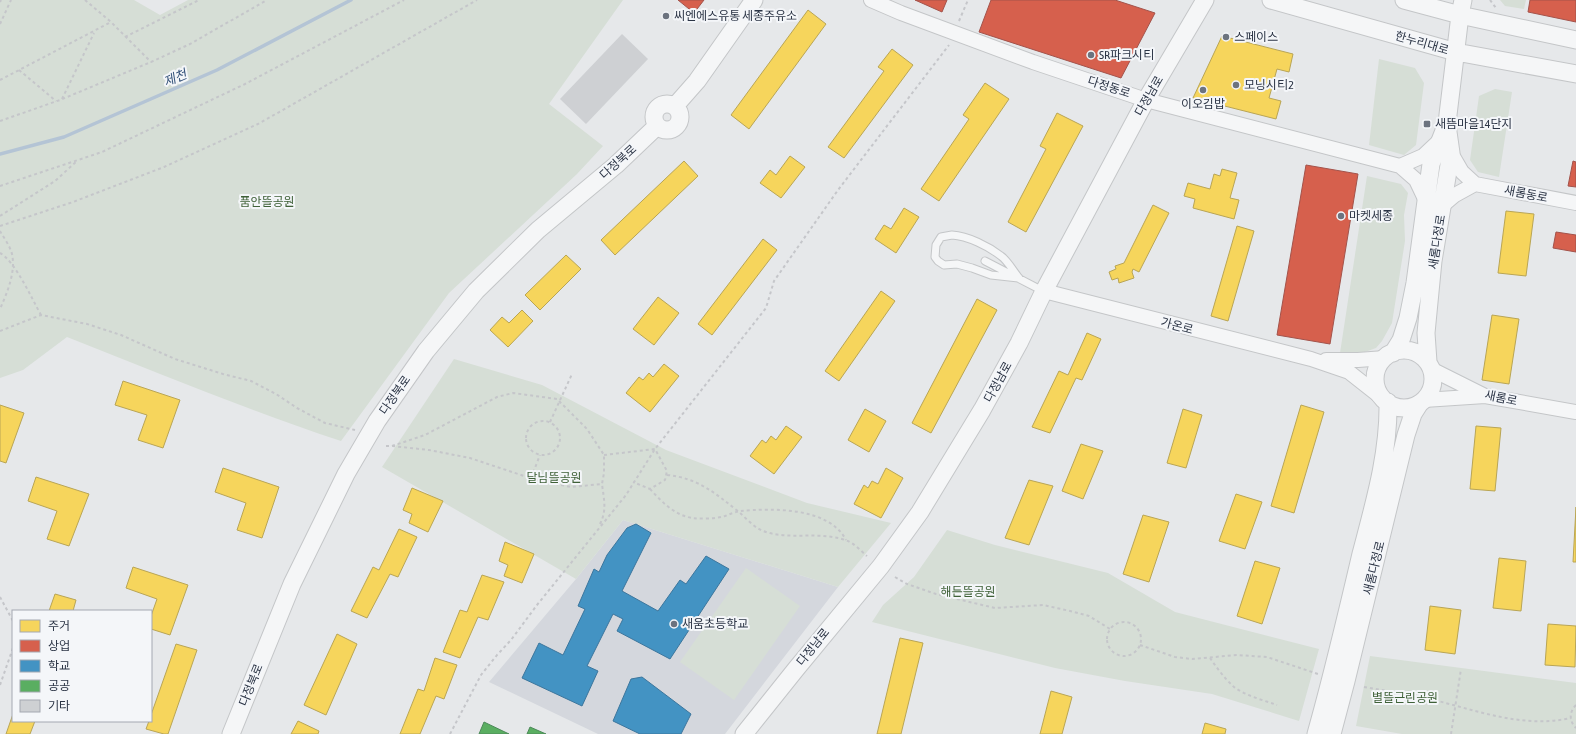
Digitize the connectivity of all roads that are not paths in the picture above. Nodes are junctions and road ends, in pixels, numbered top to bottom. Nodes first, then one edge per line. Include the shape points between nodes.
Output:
1 (754, 0) edge
2 (871, 0) edge
3 (1205, 0) edge
4 (1271, 0) edge
5 (1404, 0) edge
6 (1462, 7) edge
7 (1576, 40) edge
8 (1456, 52) junction
9 (1576, 74) edge
10 (1146, 100) junction
11 (1446, 146) junction
12 (1400, 166) junction
13 (1475, 184) junction
14 (1426, 200) junction
15 (1576, 203) edge
16 (1442, 206) junction
17 (985, 261) dead end
18 (1019, 278) junction
19 (1044, 291) junction
20 (1389, 355) junction
21 (1311, 359) junction
22 (1429, 365) junction
23 (1485, 396) junction
24 (1385, 400) junction
25 (1422, 402) junction
26 (1576, 412) edge
27 (230, 734) edge
28 (744, 734) edge
29 (1316, 734) edge
30 (1332, 734) edge

1 - 27 street, 다정북로 via 697,81 675,106 667,104 656,110 654,118 657,126 616,165 538,230 476,291 426,351 381,415 346,474 292,584
2 - 10 street, 다정동로 via 1026,60
3 - 10 street, 다정남로
4 - 8 street, 한누리대로
5 - 6 street
6 - 7 street
6 - 8 street, 새롬다정로
8 - 9 street, 한누리대로
8 - 11 street, 새롬다정로
10 - 12 street, 다정동로
10 - 19 street, 다정남로
11 - 12 street
11 - 13 street via 1462,172
11 - 14 street, 새롬다정로 via 1431,164
11 - 16 street, 새롬다정로
12 - 14 street via 1416,180
13 - 15 street, 새롬동로
13 - 16 street
14 - 20 street, 새롬다정로 via 1408,318 1401,340
16 - 22 street, 새롬다정로 via 1433,261 1426,333
17 - 18 lane
18 - 18 lane via 1002,256 968,238 952,235 941,237 936,245 935,257 944,265 957,264 991,275
18 - 19 lane
19 - 21 street, 가온로
19 - 28 street, 다정남로 via 982,410 920,512 881,566
20 - 21 street via 1358,360
20 - 22 street via 1409,350
20 - 24 street via 1379,365 1376,373 1377,386
21 - 24 street via 1349,372
22 - 23 street, 새롬로
22 - 25 street via 1433,376 1432,385
23 - 25 street
23 - 26 street, 새롬로
24 - 25 street via 1402,408
24 - 29 street, 새롬다정로 via 1388,426 1383,464
25 - 30 street, 새롬다정로 via 1406,435

